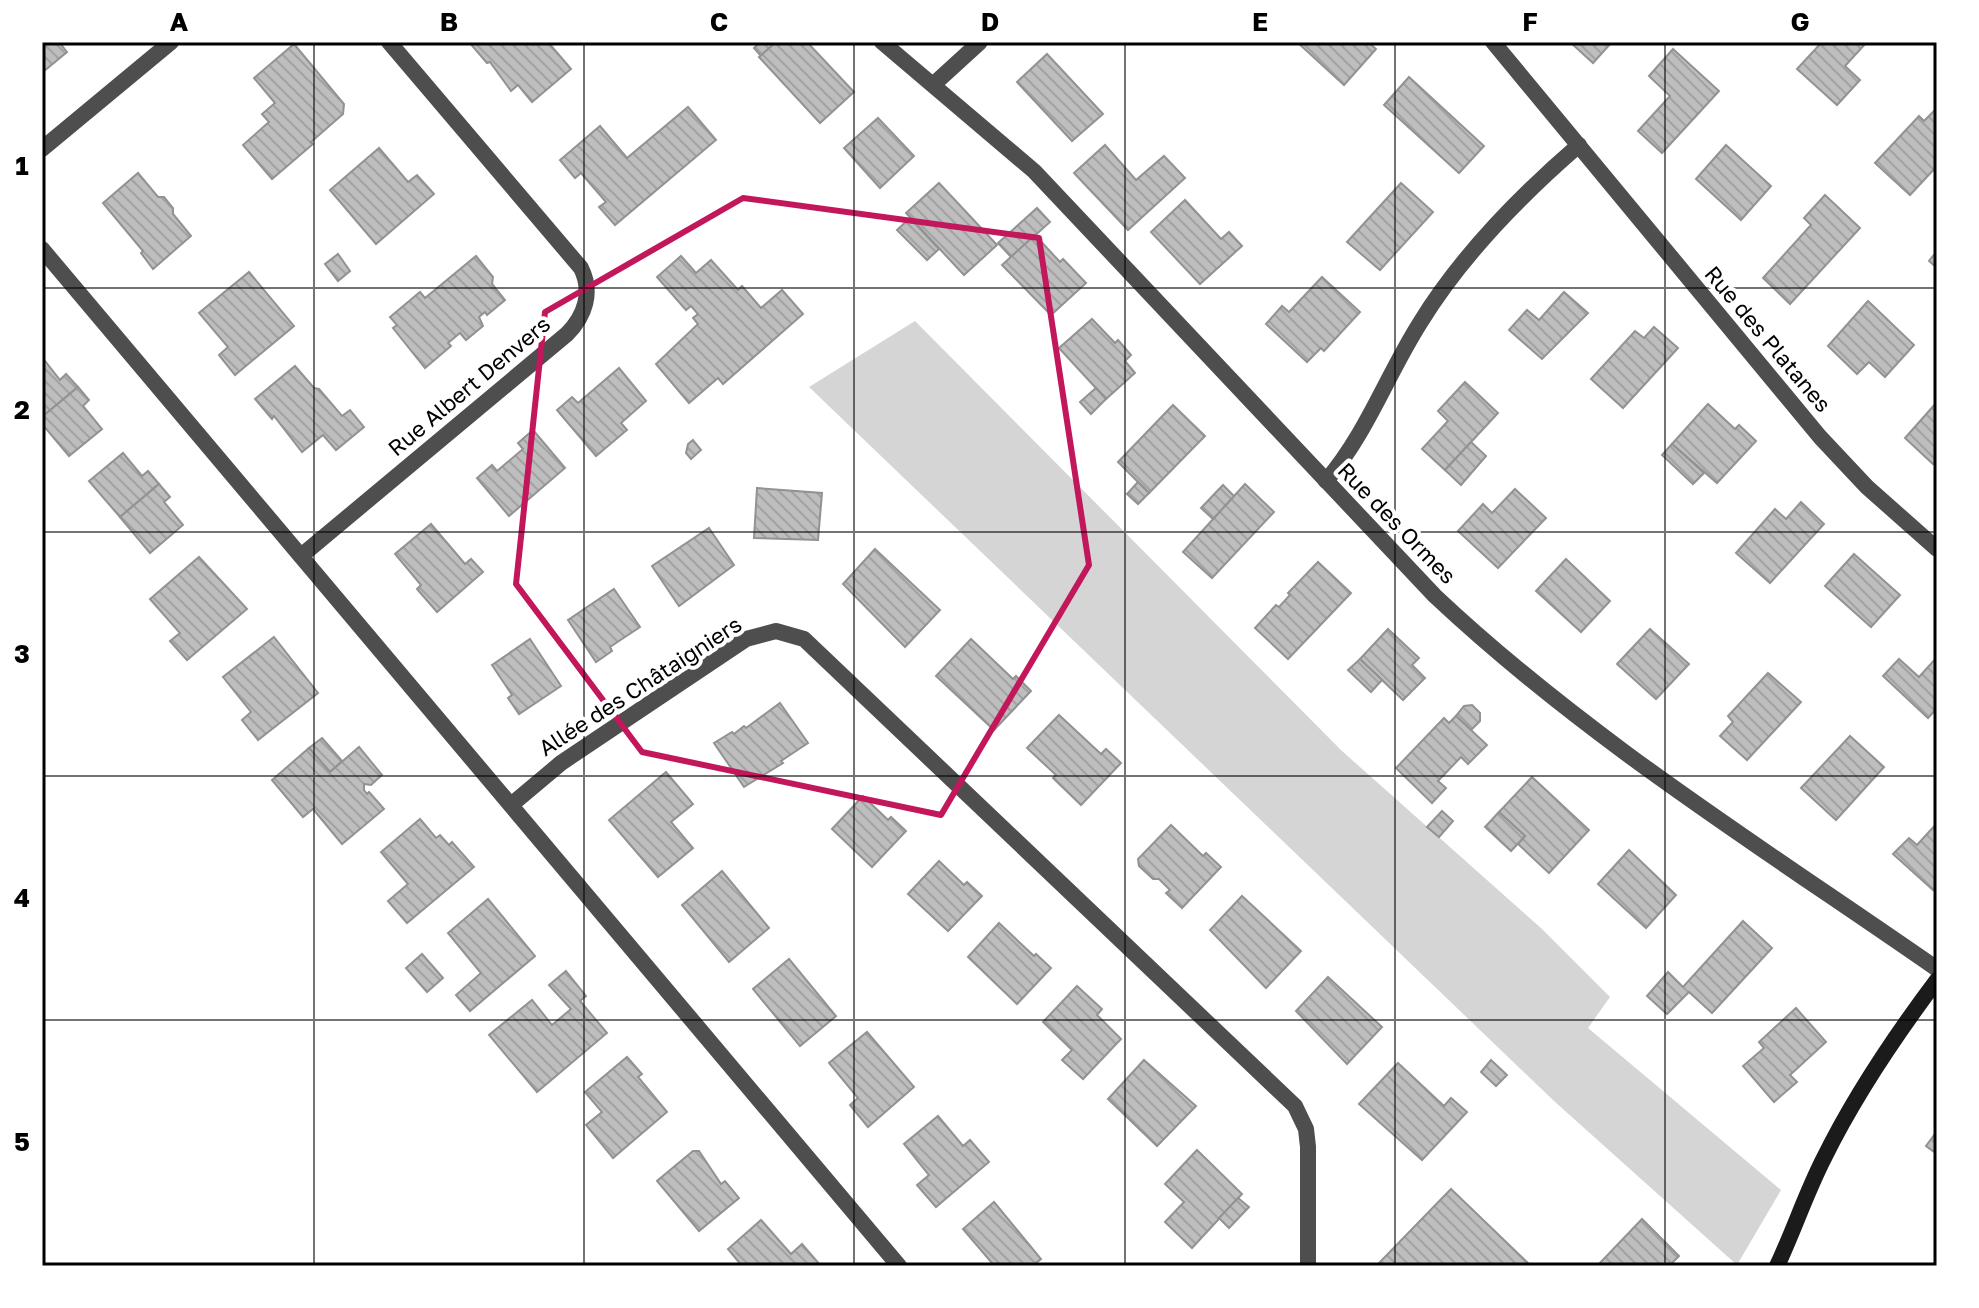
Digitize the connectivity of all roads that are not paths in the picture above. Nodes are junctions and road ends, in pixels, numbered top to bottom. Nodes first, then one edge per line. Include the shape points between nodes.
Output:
1 (171, 42) edge
2 (389, 42) edge
3 (882, 42) edge
4 (980, 42) edge
5 (1493, 42) edge
6 (934, 84) junction
7 (1579, 145) junction
8 (42, 149) edge
9 (42, 249) edge
10 (1326, 481) junction
11 (1937, 549) edge
12 (301, 556) junction
13 (511, 805) junction
14 (1937, 969) edge
15 (1937, 980) edge
16 (899, 1266) edge
17 (1308, 1266) edge
18 (1777, 1266) edge

1 - 8 street
2 - 12 street, Rue Albert Denvers via 581,268 586,302 567,334
3 - 6 street, Rue des Ormes
4 - 6 street
5 - 7 street, Rue des Platanes
6 - 10 street, Rue des Ormes via 1034,171
7 - 10 street via 1515,203 1445,287 1399,356 1357,439
7 - 11 street, Rue des Platanes via 1828,445
9 - 12 street
10 - 14 street, Rue des Ormes via 1435,596 1541,689
12 - 13 street
13 - 16 street
13 - 17 street, Allée des Châtaigniers via 561,763 746,639 776,631 804,639 1295,1106 1307,1137
15 - 18 street via 1847,1115

